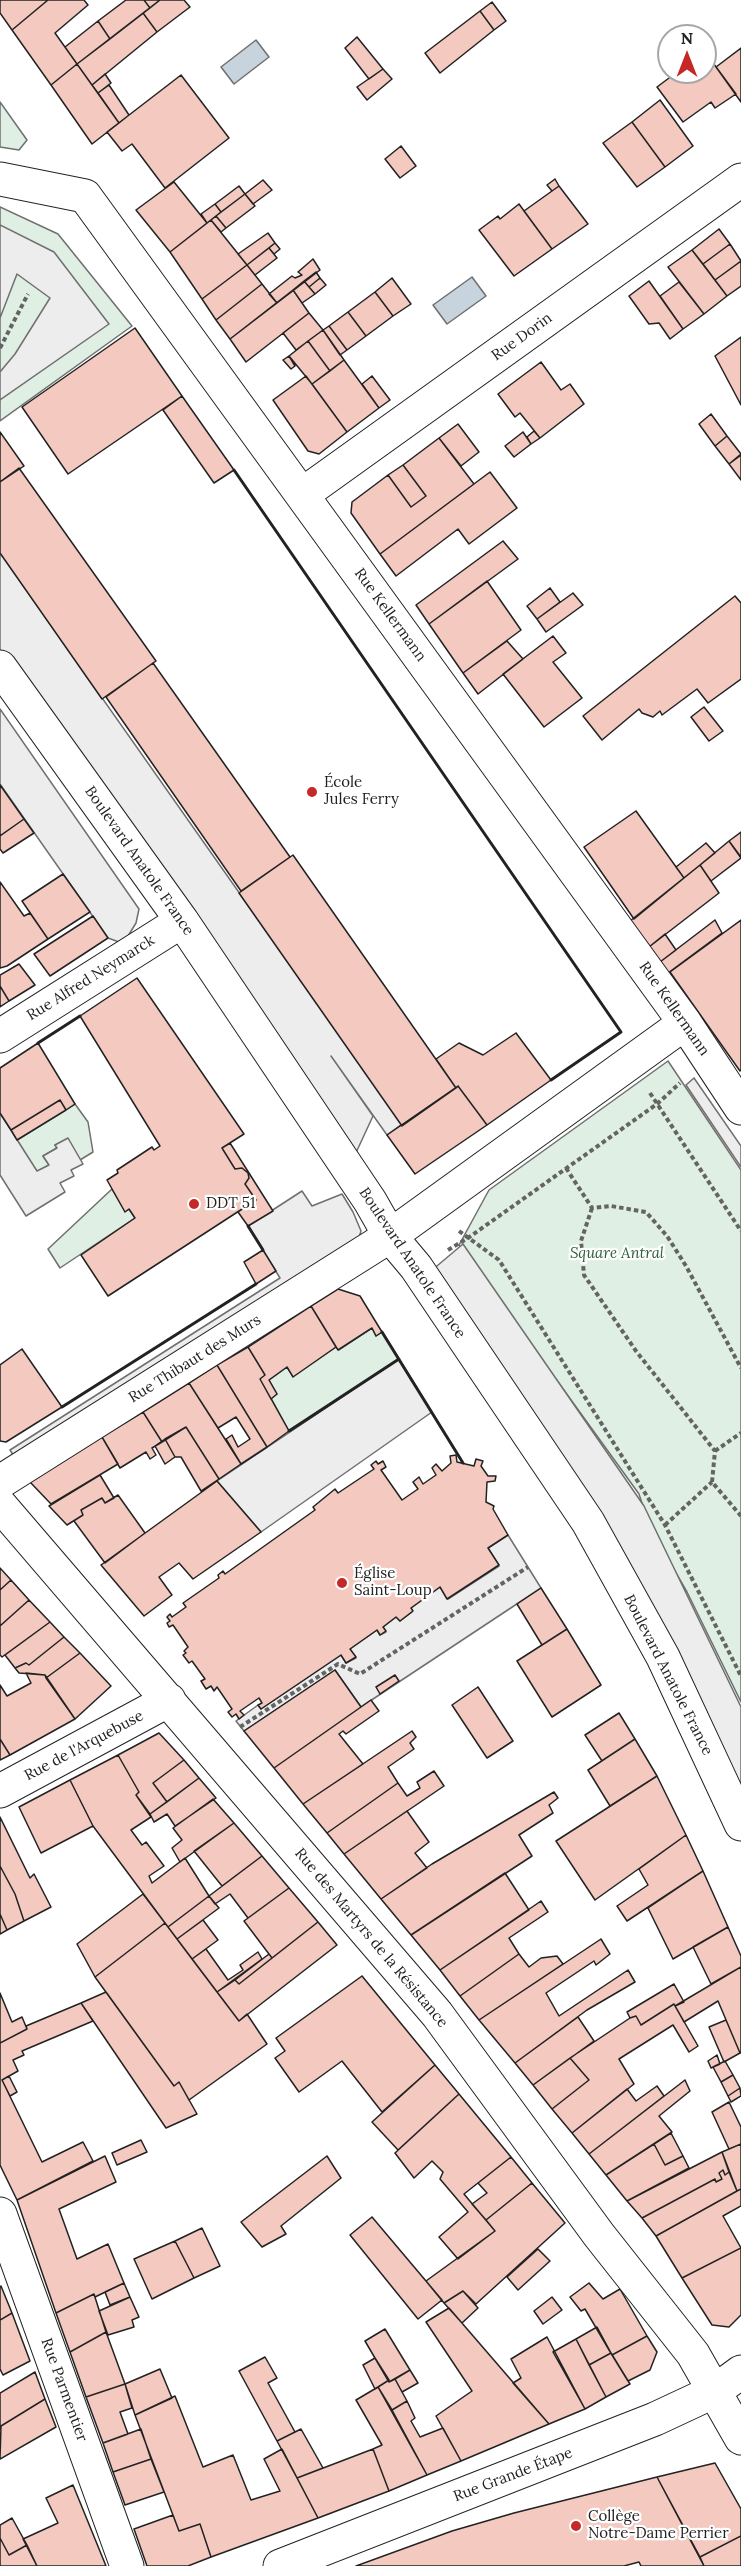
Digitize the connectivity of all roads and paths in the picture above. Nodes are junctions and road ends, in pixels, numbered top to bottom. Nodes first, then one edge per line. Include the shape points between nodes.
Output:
1 (0, 180) edge
2 (741, 180) edge
3 (28, 294) dead end
4 (0, 348) edge
5 (303, 494) junction
6 (0, 667) edge
7 (182, 921) junction
8 (685, 1023) junction
9 (0, 1036) edge
10 (708, 1058) junction
11 (628, 1064) junction
12 (657, 1104) junction
13 (741, 1107) edge
14 (566, 1168) junction
15 (430, 1208) junction
16 (591, 1208) junction
17 (741, 1231) edge
18 (390, 1236) junction
19 (468, 1238) junction
20 (416, 1267) junction
21 (741, 1368) edge
22 (741, 1433) edge
23 (715, 1451) junction
24 (0, 1482) edge
25 (712, 1482) junction
26 (0, 1505) edge
27 (741, 1516) edge
28 (665, 1525) junction
29 (528, 1567) dead end
30 (741, 1676) edge
31 (169, 1700) junction
32 (240, 1727) dead end
33 (0, 1791) edge
34 (741, 1824) edge
35 (0, 2214) edge
36 (741, 2372) edge
37 (715, 2391) junction
38 (741, 2438) edge
39 (127, 2566) edge
40 (280, 2566) edge

1 - 5 street, Rue Kellermann via 85,196
2 - 5 street, Rue Dorin
3 - 4 path
5 - 8 street, Rue Kellermann
6 - 7 street, Boulevard Anatole France
7 - 9 street, Rue Alfred Neymarck
7 - 18 street, Boulevard Anatole France
8 - 10 street, Rue Kellermann
8 - 11 street, Rue Thibaut des Murs
10 - 12 path
10 - 13 street, Rue Kellermann
11 - 12 path
11 - 15 street, Rue Thibaut des Murs
12 - 14 path
12 - 17 path
14 - 16 path
14 - 19 path
15 - 18 street, Rue Thibaut des Murs
15 - 19 path
16 - 21 path via 611,1206 646,1212 686,1266
16 - 23 path via 581,1241 585,1275 636,1351
18 - 20 street, Boulevard Anatole France
18 - 24 street, Rue Thibaut des Murs
19 - 20 path
19 - 28 path via 499,1260
20 - 34 street, Boulevard Anatole France via 588,1522 663,1657
22 - 23 path
23 - 25 path
25 - 27 path
25 - 28 path
26 - 31 street, Rue des Martyrs de la Résistance
28 - 30 path
29 - 32 path via 360,1674 338,1664
31 - 33 street, Rue de l'Arquebuse
31 - 37 street, Rue des Martyrs de la Résistance via 437,2014 599,2235 693,2354
35 - 39 street, Rue Parmentier
36 - 37 street, Rue Grande Étape
37 - 38 street, Rue des Martyrs de la Résistance
37 - 40 street, Rue Grande Étape via 655,2419

